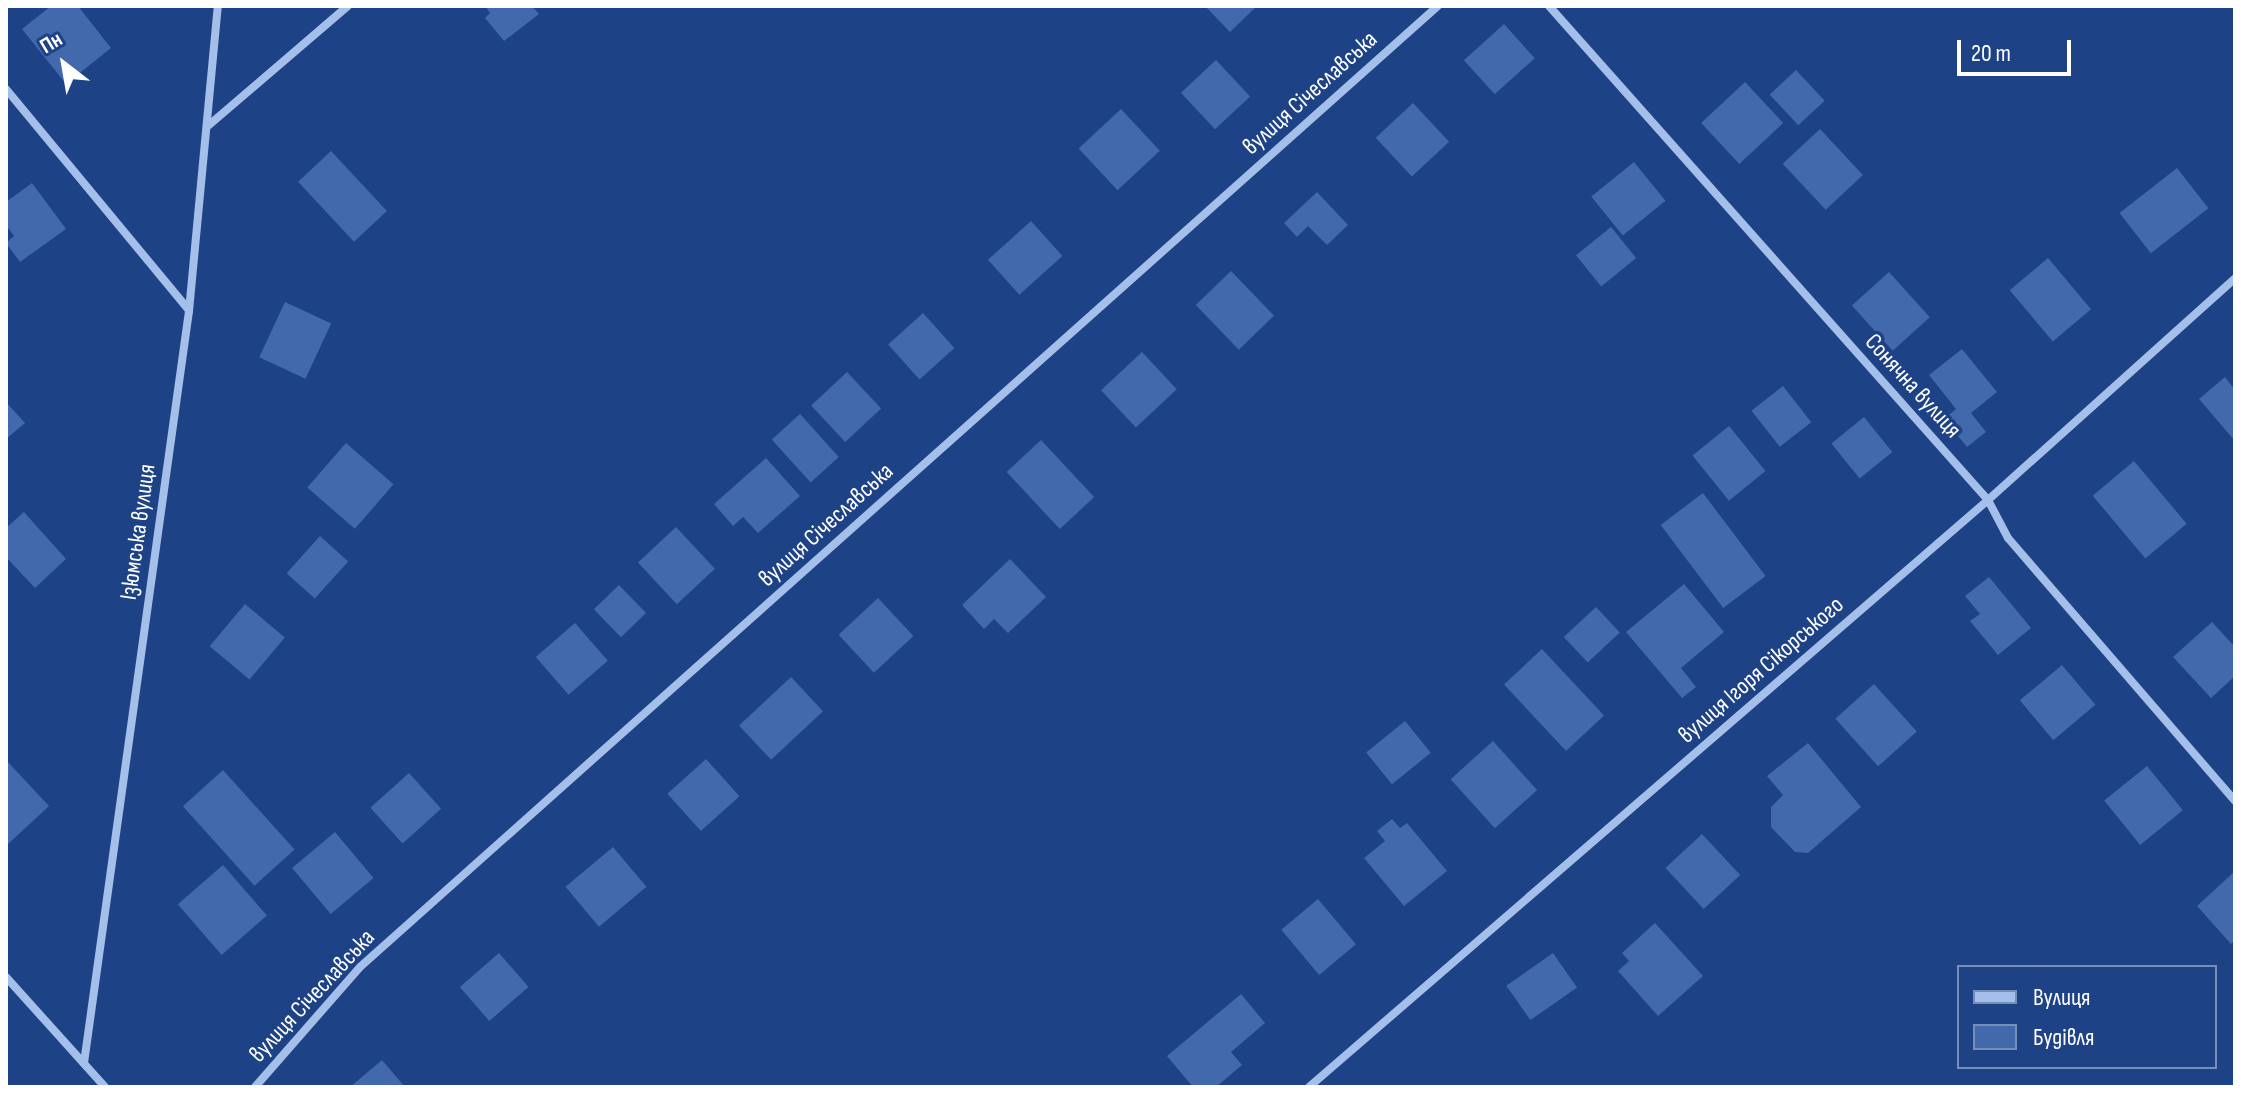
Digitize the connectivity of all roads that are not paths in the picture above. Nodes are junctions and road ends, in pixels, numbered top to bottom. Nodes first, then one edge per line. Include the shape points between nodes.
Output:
1 (218, 6) edge
2 (348, 6) edge
3 (1438, 6) edge
4 (1549, 6) edge
5 (6, 89) edge
6 (209, 125) junction
7 (2235, 278) edge
8 (189, 311) junction
9 (1988, 500) junction
10 (2235, 801) edge
11 (6, 977) edge
12 (84, 1063) junction
13 (105, 1087) edge
14 (255, 1087) edge
15 (1309, 1087) edge

1 - 6 street, Ізюмська вулиця
2 - 6 street
3 - 14 street, вулиця Січеславська via 360,967
4 - 9 street, Сонячна вулиця
5 - 8 street
6 - 8 street, Ізюмська вулиця
7 - 9 street, вулиця Ігоря Сікорського
8 - 12 street, Ізюмська вулиця
9 - 10 street, Сонячна вулиця via 2008,538
9 - 15 street, вулиця Ігоря Сікорського
11 - 12 street
12 - 13 street

